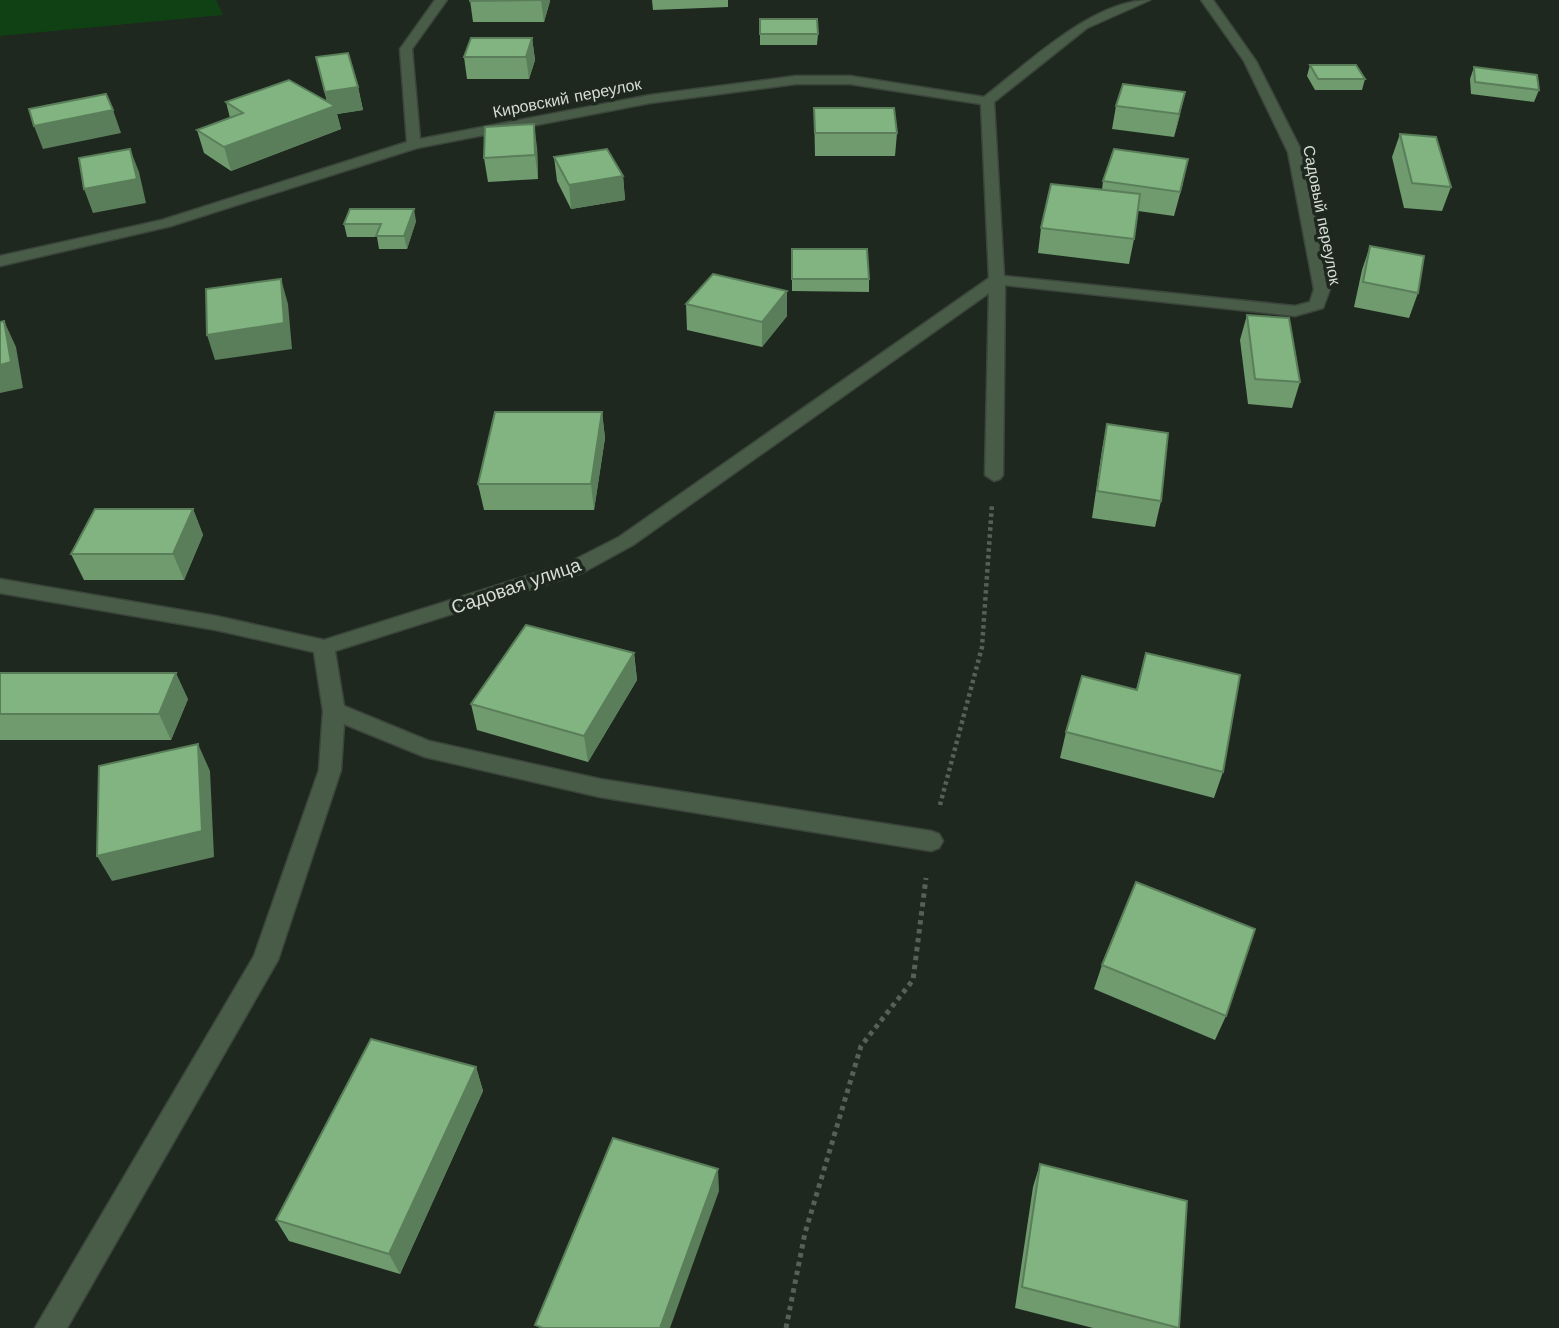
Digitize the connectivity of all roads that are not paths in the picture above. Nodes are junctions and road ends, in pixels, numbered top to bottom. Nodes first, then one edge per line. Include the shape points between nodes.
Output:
1 (441, 0) edge
2 (1144, 0) edge
3 (1206, 0) edge
4 (987, 101) junction
5 (414, 144) junction
6 (0, 261) edge
7 (998, 280) junction
8 (994, 475) road end
9 (0, 586) edge
10 (324, 648) junction
11 (334, 711) junction
12 (931, 841) road end
13 (50, 1328) edge

1 - 5 street via 405,49
2 - 4 street via 1083,26
3 - 7 street, Садовый переулок via 1250,61 1296,152 1322,289 1317,305 1294,311
4 - 5 street, Кировский переулок via 850,80 796,80 650,99
4 - 7 street
5 - 6 street, Кировский переулок via 166,223
7 - 8 street
7 - 10 street, Садовая улица via 626,541 575,568
9 - 10 street via 216,623
10 - 11 street
11 - 12 street via 425,749 600,788
11 - 13 street via 330,770 265,960

